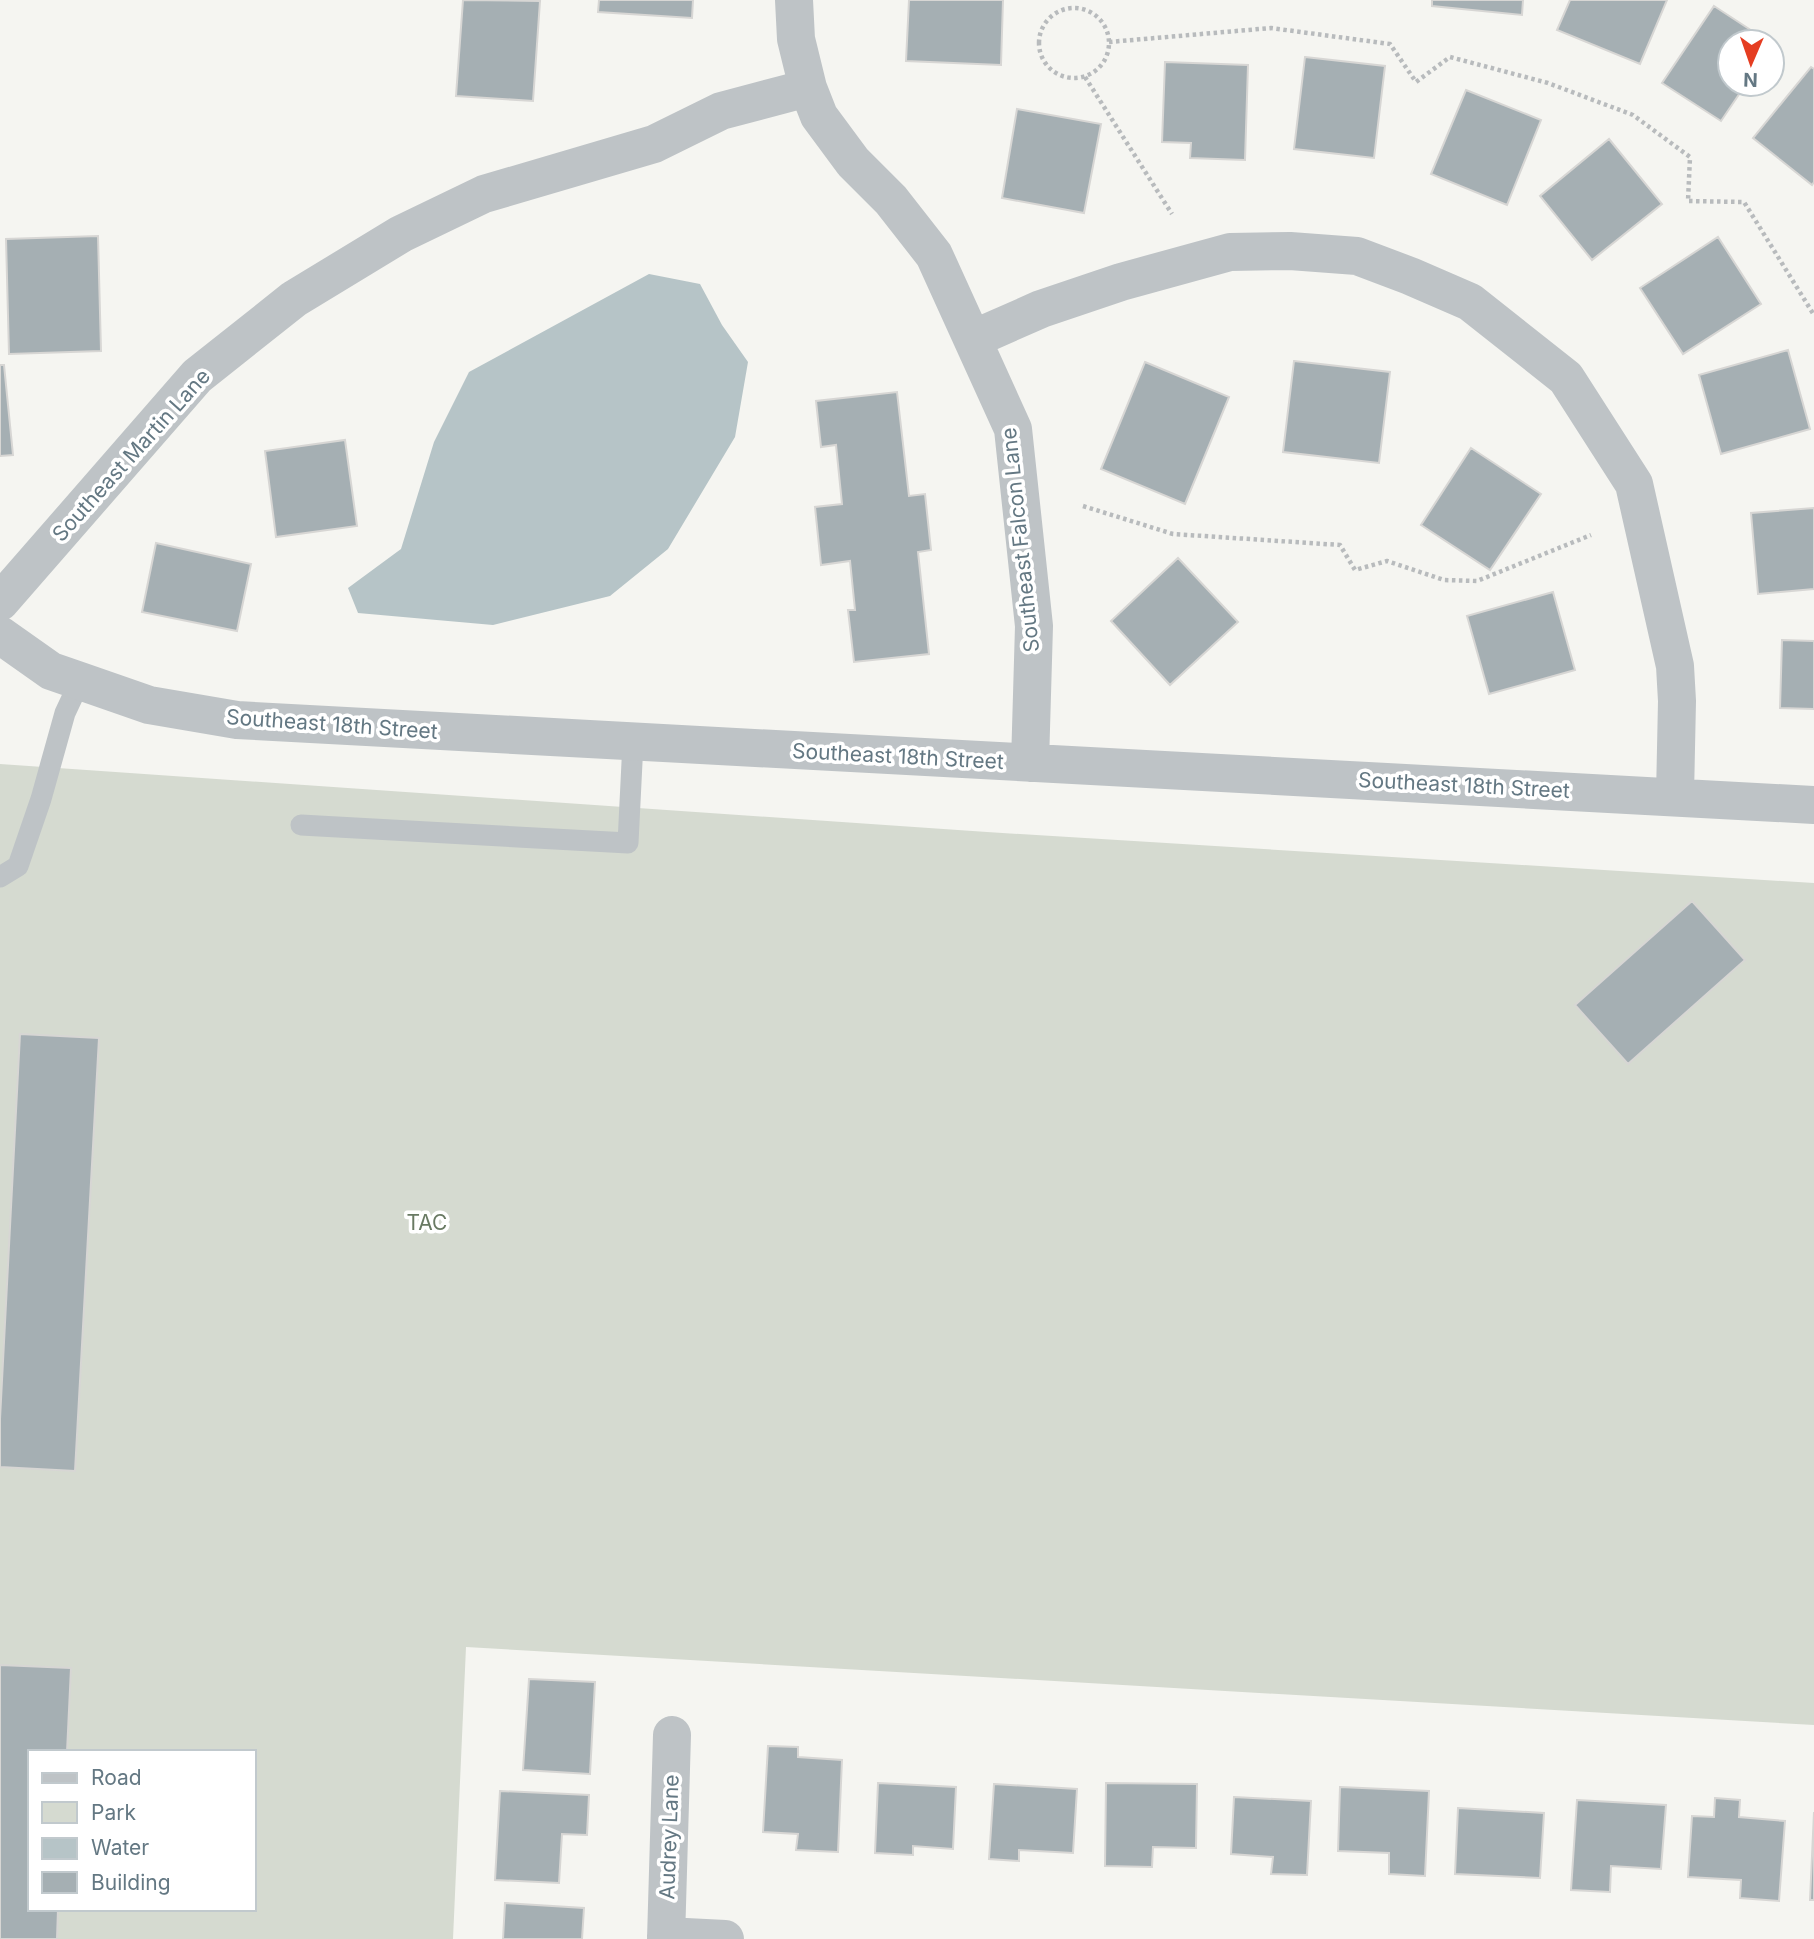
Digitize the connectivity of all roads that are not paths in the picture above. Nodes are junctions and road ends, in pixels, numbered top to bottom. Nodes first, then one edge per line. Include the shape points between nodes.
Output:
1 (794, 0) edge
2 (808, 88) junction
3 (973, 339) junction
4 (0, 602) edge
5 (0, 635) edge
6 (80, 681) junction
7 (633, 742) junction
8 (1030, 763) junction
9 (1675, 796) junction
10 (1814, 805) edge
11 (301, 825) dead end
12 (0, 877) edge
13 (672, 1735) dead end
14 (666, 1938) edge
15 (725, 1939) edge

1 - 2 street, Southeast Falcon Lane via 796,39
2 - 3 street, Southeast Falcon Lane via 819,116 934,255
2 - 4 street, Southeast Martin Lane via 721,111 654,144 484,194 401,234 294,299 197,376
3 - 8 street, Southeast Falcon Lane via 1013,429 1034,626
3 - 9 street via 1063,301 1230,253 1357,256 1470,302 1566,378 1634,484 1675,666
5 - 6 street, Southeast 18th Street via 51,671
6 - 7 street, Southeast 18th Street via 149,705 237,720
6 - 12 lane via 65,713 18,866
7 - 8 street, Southeast 18th Street
7 - 11 lane via 628,843
8 - 9 street, Southeast 18th Street
9 - 10 street, Southeast 18th Street
13 - 14 street, Audrey Lane
14 - 15 street

